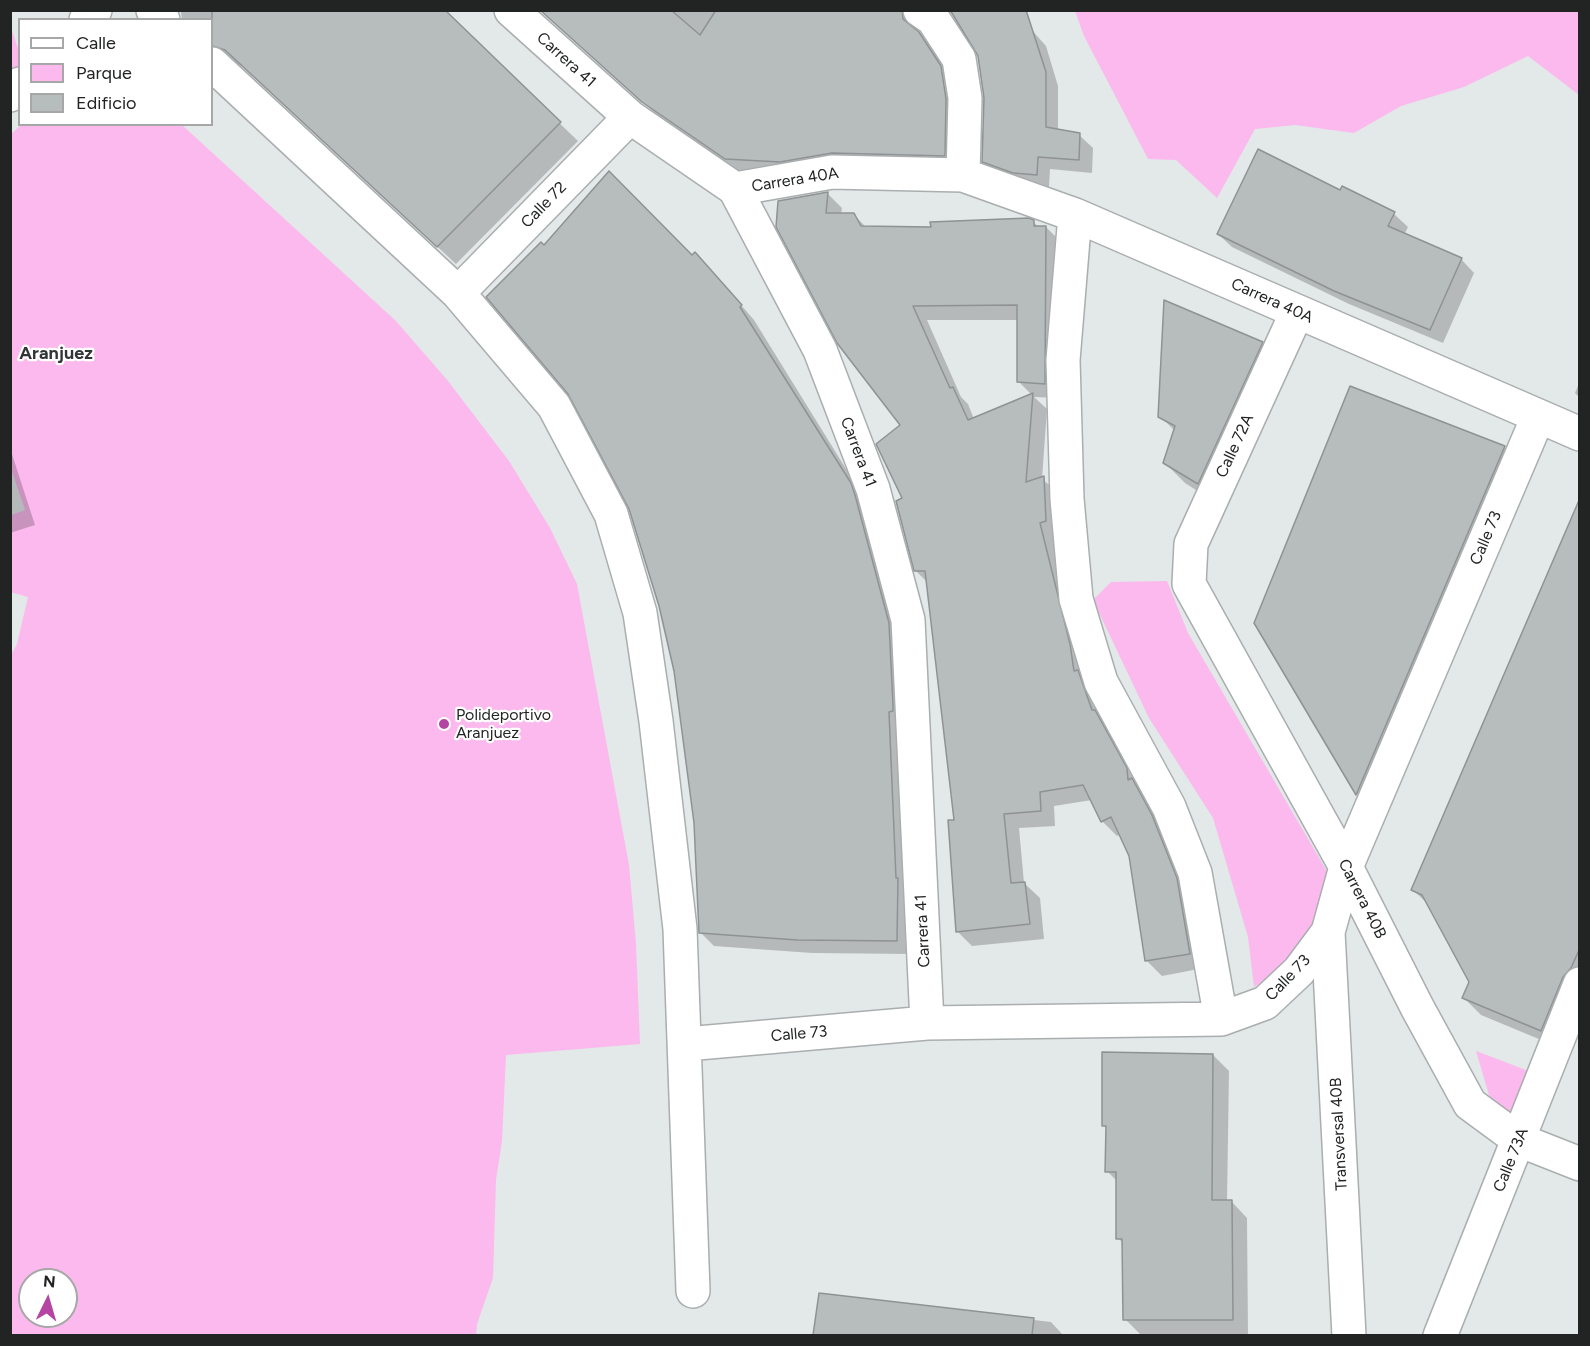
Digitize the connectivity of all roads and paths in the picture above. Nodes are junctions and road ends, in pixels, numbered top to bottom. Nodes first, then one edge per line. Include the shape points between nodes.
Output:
1 (511, 10) edge
2 (920, 10) edge
3 (213, 65) edge
4 (630, 117) junction
5 (963, 175) junction
6 (735, 189) junction
7 (1075, 215) junction
8 (458, 293) junction
9 (1297, 312) junction
10 (1538, 417) junction
11 (1580, 434) edge
12 (1190, 584) joint
13 (1346, 867) junction
14 (1328, 932) junction
15 (1580, 984) edge
16 (1221, 1019) junction
17 (927, 1023) junction
18 (686, 1044) junction
19 (1519, 1140) junction
20 (1580, 1164) edge
21 (693, 1291) dead end
22 (1349, 1335) edge
23 (1440, 1335) edge

1 - 4 street, Carrera 41
2 - 5 street via 933,20 959,59 965,98
3 - 8 street
4 - 6 street, Carrera 41
4 - 8 street, Calle 72
5 - 6 street, Carrera 40A via 832,172
5 - 7 street, Carrera 40A
6 - 17 street, Carrera 41 via 820,350 873,489 908,620
7 - 9 street, Carrera 40A
7 - 16 street via 1063,360 1067,499 1076,599 1101,682 1169,807 1195,873
8 - 18 street via 554,406 611,514 640,613 656,721 680,929
9 - 10 street, Carrera 40A
9 - 12 street, Calle 72A via 1191,544
10 - 11 street, Carrera 40A
10 - 13 street, Calle 73
12 - 13 street, Carrera 40B
13 - 14 street, Calle 73
13 - 19 street, Carrera 40B via 1470,1104
14 - 16 street, Calle 73 via 1299,971 1265,1003
14 - 22 street, Transversal 40B
15 - 19 street, Calle 73A
16 - 17 street, Calle 73
17 - 18 street, Calle 73
18 - 21 street
19 - 20 street, Carrera 40B
19 - 23 street, Calle 73A

